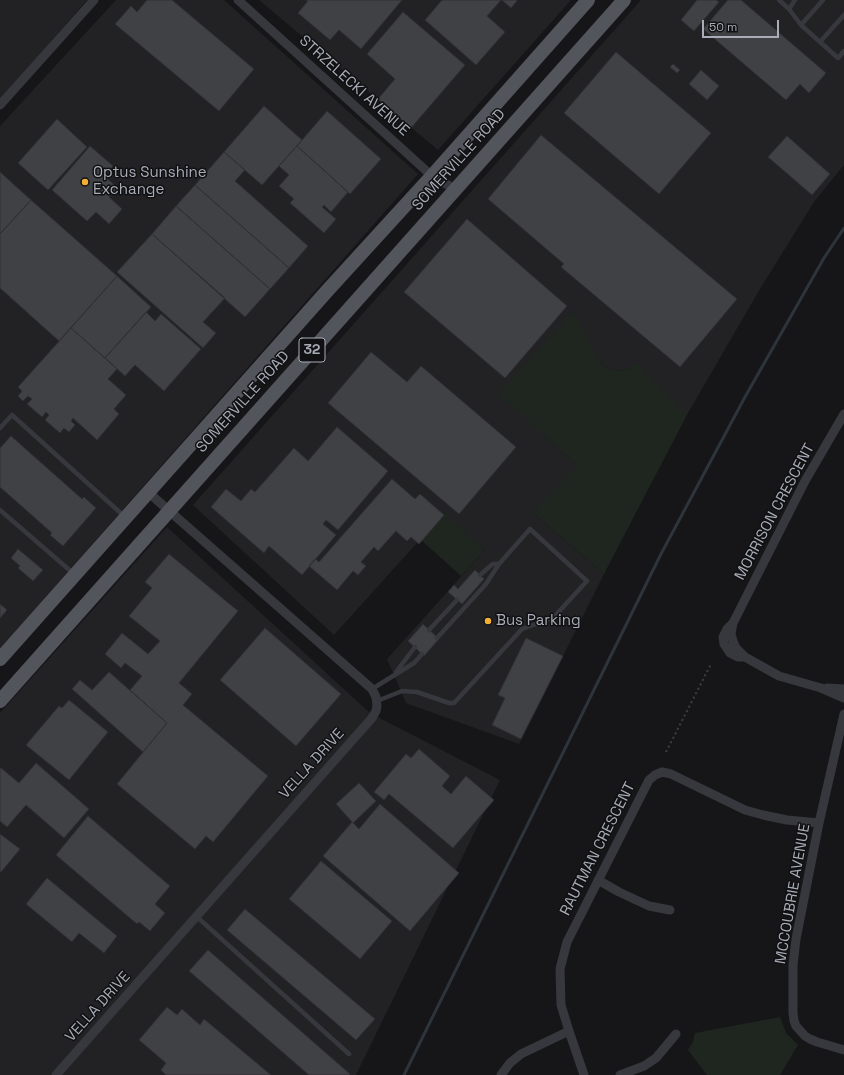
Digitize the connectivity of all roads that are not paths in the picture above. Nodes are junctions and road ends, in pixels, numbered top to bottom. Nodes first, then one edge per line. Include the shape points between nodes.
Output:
1 (94, 0) edge
2 (238, 0) edge
3 (588, 0) edge
4 (624, 0) edge
5 (779, 0) edge
6 (795, 0) edge
7 (823, 0) edge
8 (789, 9) junction
9 (844, 14) edge
10 (801, 25) junction
11 (820, 42) junction
12 (844, 51) edge
13 (0, 105) edge
14 (432, 176) junction
15 (455, 189) junction
16 (844, 414) edge
17 (0, 428) edge
18 (148, 493) junction
19 (0, 510) edge
20 (169, 511) junction
21 (126, 518) junction
22 (499, 564) junction
23 (76, 575) junction
24 (480, 575) dead end
25 (457, 600) dead end
26 (430, 630) dead end
27 (437, 638) dead end
28 (415, 647) dead end
29 (422, 654) dead end
30 (0, 659) edge
31 (394, 675) junction
32 (821, 688) junction
33 (372, 689) junction
34 (844, 689) edge
35 (844, 698) edge
36 (0, 701) edge
37 (377, 701) junction
38 (844, 714) edge
39 (819, 827) junction
40 (598, 880) junction
41 (670, 910) dead end
42 (196, 916) junction
43 (569, 1031) junction
44 (676, 1034) dead end
45 (844, 1050) edge
46 (349, 1054) dead end
47 (56, 1075) edge
48 (501, 1075) edge
49 (584, 1075) edge
50 (620, 1075) edge

1 - 13 street
2 - 14 street, STRZELECKI AVENUE
3 - 14 main road, SOMERVILLE ROAD / 32
4 - 15 main road, SOMERVILLE ROAD / 32
5 - 8 lane
6 - 8 lane
7 - 10 lane
8 - 10 lane
9 - 11 lane
10 - 11 lane
11 - 12 lane via 838,58
14 - 15 street, STRZELECKI AVENUE
14 - 18 main road, SOMERVILLE ROAD / 32
15 - 20 main road, SOMERVILLE ROAD / 32
16 - 32 street, MORRISON CRESCENT via 805,481 733,623 723,637 730,653 745,657 779,676
17 - 21 lane via 12,415
18 - 20 street
18 - 21 main road, SOMERVILLE ROAD / 32
19 - 23 lane
20 - 33 street
20 - 36 main road, SOMERVILLE ROAD / 32
21 - 23 main road, SOMERVILLE ROAD / 32
22 - 24 lane via 493,564
22 - 27 lane via 486,584
22 - 37 lane via 530,529 587,581 553,618 522,629 454,704 417,692 402,691
23 - 30 main road, SOMERVILLE ROAD / 32
25 - 26 lane
28 - 31 lane
29 - 31 lane via 414,663
31 - 33 lane
32 - 34 street, MORRISON CRESCENT
32 - 35 street, MORRISON CRESCENT
33 - 37 street
37 - 42 street, VELLA DRIVE via 372,718
38 - 39 street, MCCOUBRIE AVENUE
39 - 40 street, RAUTMAN CRESCENT via 745,810 662,772 649,780
39 - 45 street, MCCOUBRIE AVENUE via 796,939 792,1012 796,1026 805,1036
40 - 41 street via 649,906
40 - 43 street, RAUTMAN CRESCENT via 566,942 560,969 561,1005
42 - 46 lane
42 - 47 street, VELLA DRIVE
43 - 48 street via 521,1054
43 - 49 street, RAUTMAN CRESCENT
44 - 50 street via 656,1058 644,1066

